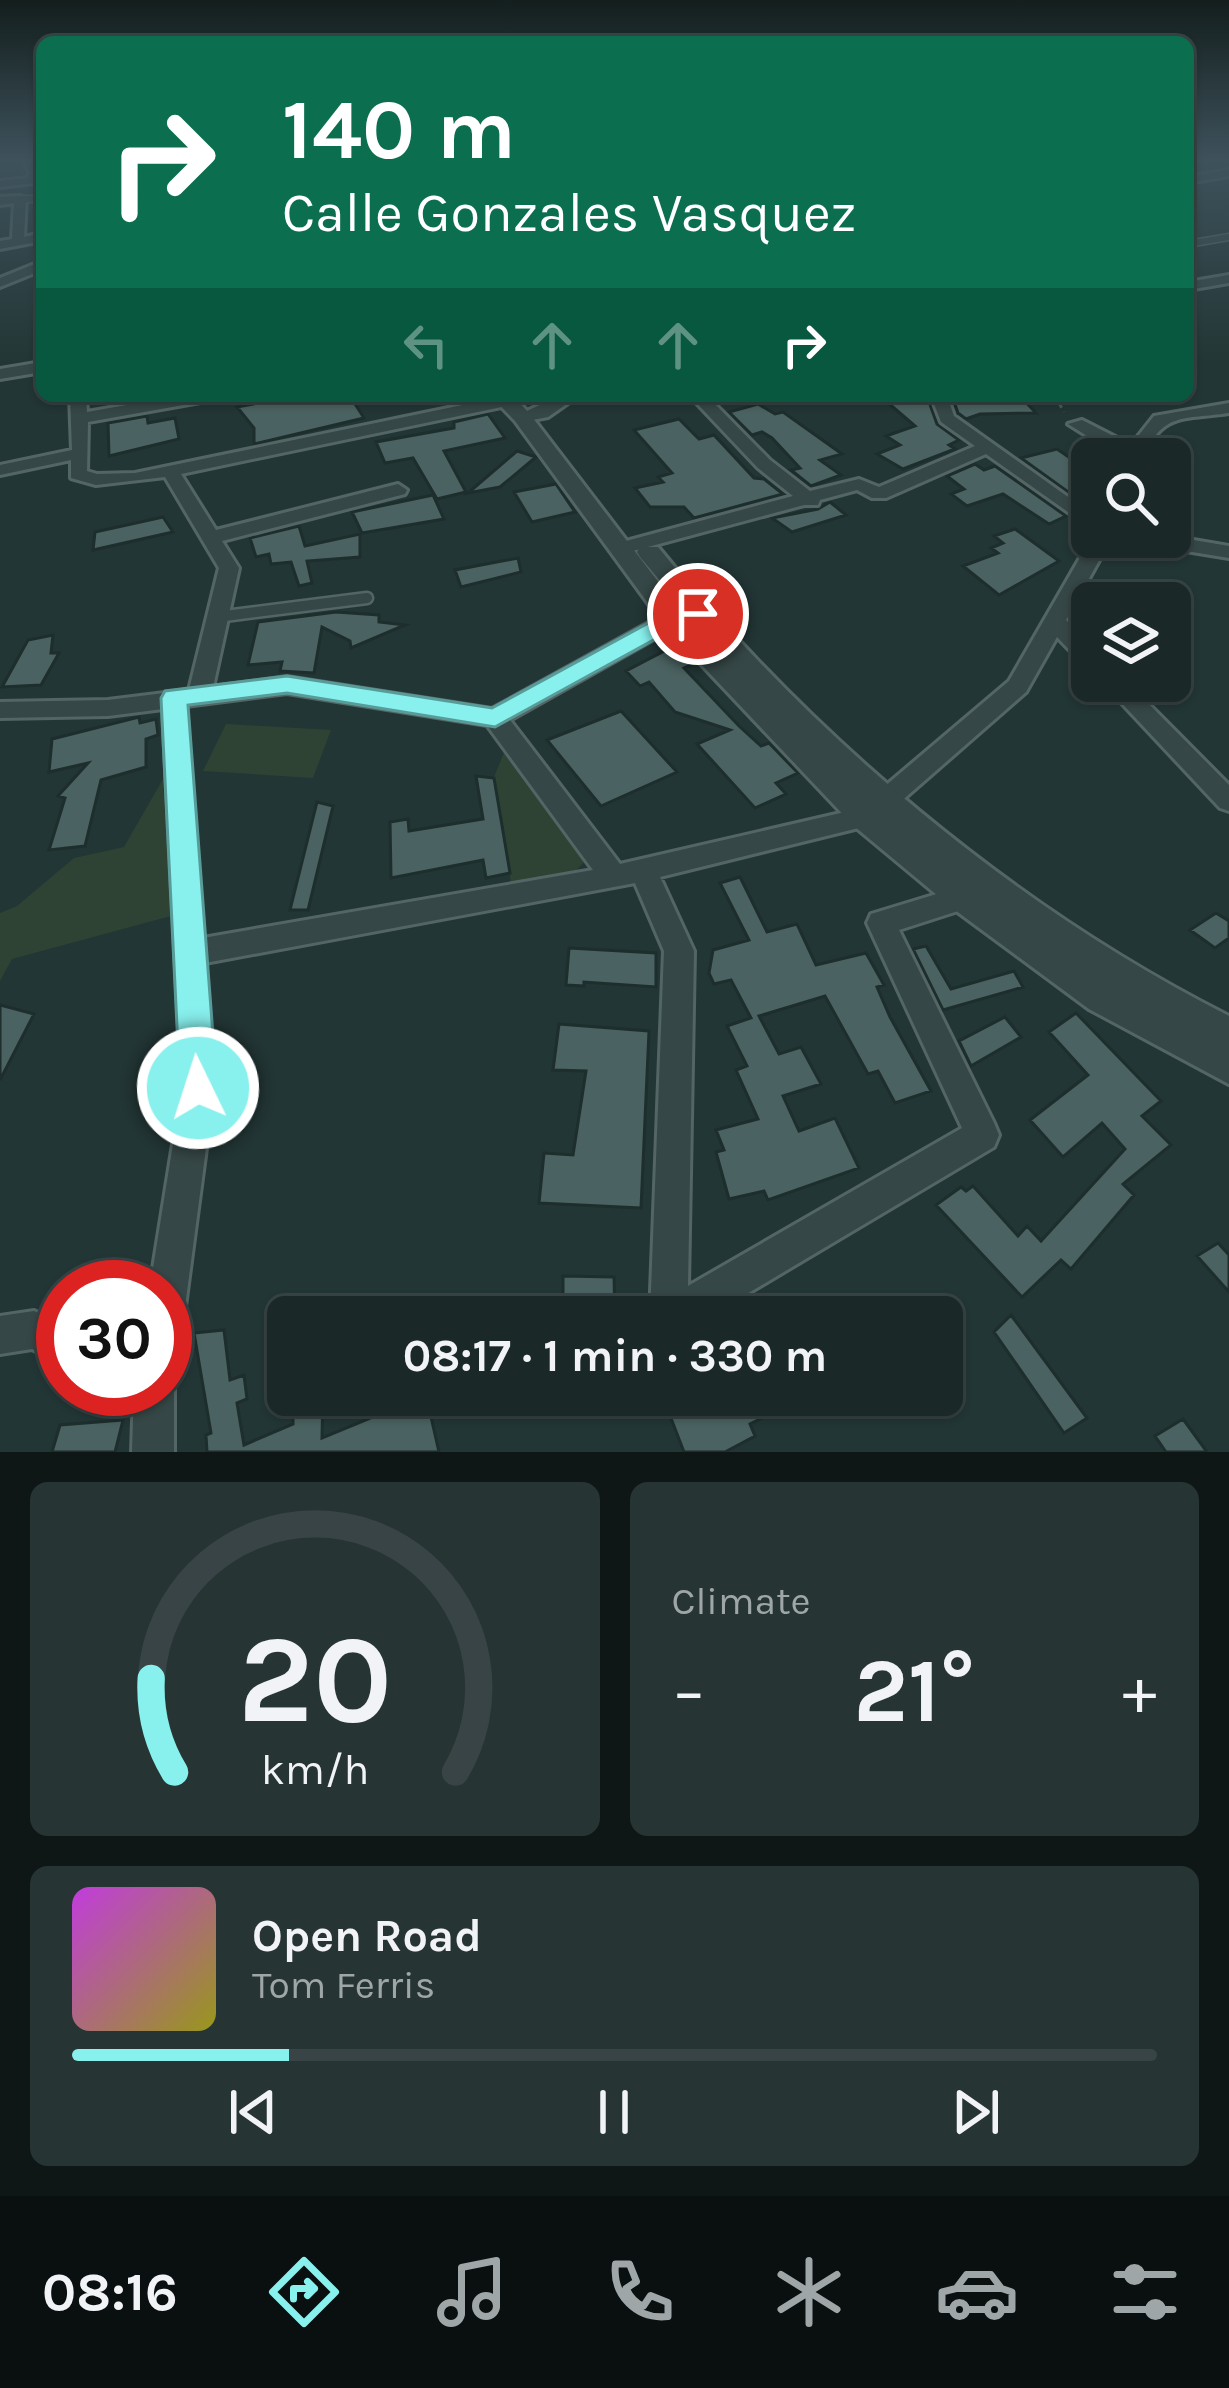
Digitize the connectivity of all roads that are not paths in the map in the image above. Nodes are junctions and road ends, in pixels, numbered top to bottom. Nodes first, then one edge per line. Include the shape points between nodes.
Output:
1 (19, 228) edge
2 (1229, 237) edge
3 (36, 238) edge
4 (18, 241) junction
5 (1194, 243) edge
6 (0, 245) edge
7 (36, 268) edge
8 (1229, 279) edge
9 (0, 283) edge
10 (1194, 285) edge
11 (36, 368) edge
12 (0, 374) edge
13 (78, 402) edge
14 (171, 402) edge
15 (704, 402) edge
16 (941, 402) edge
17 (520, 403) edge
18 (1224, 414) edge
19 (79, 418) junction
20 (1076, 424) road end
21 (1100, 438) edge
22 (1140, 438) edge
23 (986, 448) junction
24 (81, 453) junction
25 (169, 469) junction
26 (0, 470) edge
27 (398, 490) dead end
28 (811, 501) junction
29 (1071, 508) edge
30 (209, 538) junction
31 (632, 546) junction
32 (1191, 546) edge
33 (1229, 553) edge
34 (1090, 558) edge
35 (367, 598) dead end
36 (686, 616) junction
37 (217, 617) junction
38 (1053, 620) junction
39 (1071, 638) edge
40 (187, 695) junction
41 (1132, 702) edge
42 (0, 710) edge
43 (495, 718) junction
44 (1229, 801) edge
45 (875, 809) junction
46 (628, 873) junction
47 (978, 893) junction
48 (190, 953) junction
49 (1229, 1036) edge
50 (1229, 1065) edge
51 (173, 1260) edge
52 (671, 1296) edge
53 (707, 1296) edge
54 (36, 1331) edge
55 (0, 1335) edge
56 (152, 1416) edge
57 (153, 1452) edge

1 - 4 street
2 - 5 lane
3 - 4 street
4 - 6 street
7 - 9 street
8 - 10 street
11 - 12 street
13 - 19 street
14 - 19 street
15 - 28 street
16 - 23 street via 947,418
17 - 25 street
17 - 31 street
18 - 22 street via 1162,409
19 - 24 street
20 - 21 street
23 - 28 street via 879,494 859,484
23 - 29 street
24 - 25 street via 77,474 96,480
24 - 26 street
25 - 30 street
27 - 30 street
28 - 31 street
30 - 37 street via 229,568
31 - 36 street
32 - 33 street
34 - 38 street
35 - 37 lane
36 - 43 street
36 - 45 street
37 - 40 street
38 - 39 street
38 - 45 street via 1018,686
40 - 42 street via 108,708
40 - 43 street via 287,685
40 - 48 street
41 - 44 street
43 - 46 street
45 - 46 street
45 - 47 street
46 - 48 street
46 - 52 street via 679,951
47 - 49 street
47 - 50 street via 1102,997
47 - 53 street via 880,923 982,1135
48 - 51 street via 198,1088
54 - 55 street
56 - 57 street

